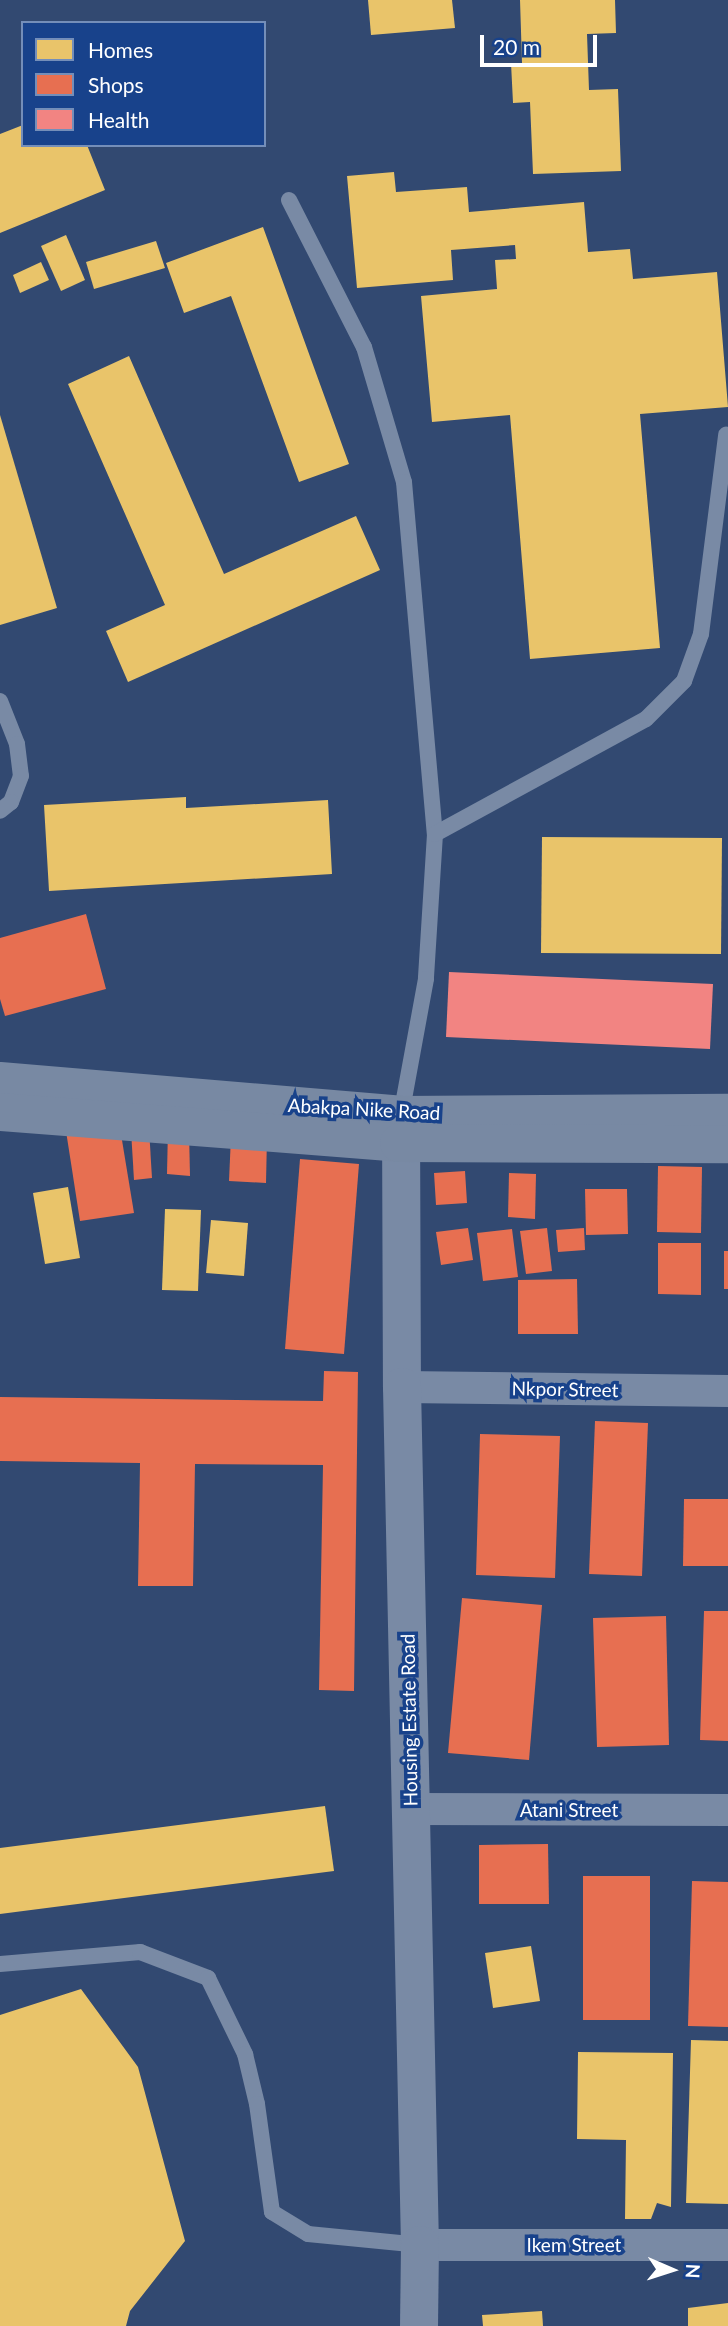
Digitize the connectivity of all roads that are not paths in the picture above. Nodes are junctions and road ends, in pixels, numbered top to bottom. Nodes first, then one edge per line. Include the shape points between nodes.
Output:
1 (289, 201) dead end
2 (726, 435) edge
3 (0, 701) edge
4 (0, 811) edge
5 (435, 834) junction
6 (0, 1081) edge
7 (0, 1112) edge
8 (728, 1113) edge
9 (400, 1129) junction
10 (728, 1144) edge
11 (402, 1387) junction
12 (728, 1391) edge
13 (411, 1810) junction
14 (728, 1810) edge
15 (0, 1964) edge
16 (420, 2245) junction
17 (728, 2245) edge
18 (419, 2326) edge

1 - 5 lane via 364,347 404,482
2 - 5 lane via 701,634 684,681 646,719
3 - 4 lane via 17,744 21,776 11,802
5 - 9 lane via 426,979
6 - 9 main road, Abakpa Nike Road
7 - 9 main road, Abakpa Nike Road
8 - 9 main road, Abakpa Nike Road
9 - 10 main road, Abakpa Nike Road
9 - 11 street, Housing Estate Road
11 - 12 street, Nkpor Street
11 - 13 street, Housing Estate Road
13 - 14 street, Atani Street
13 - 16 street, Housing Estate Road
15 - 16 lane via 141,1952 208,1978 245,2054 272,2212 308,2234
16 - 17 street, Ikem Street
16 - 18 street, Housing Estate Road

